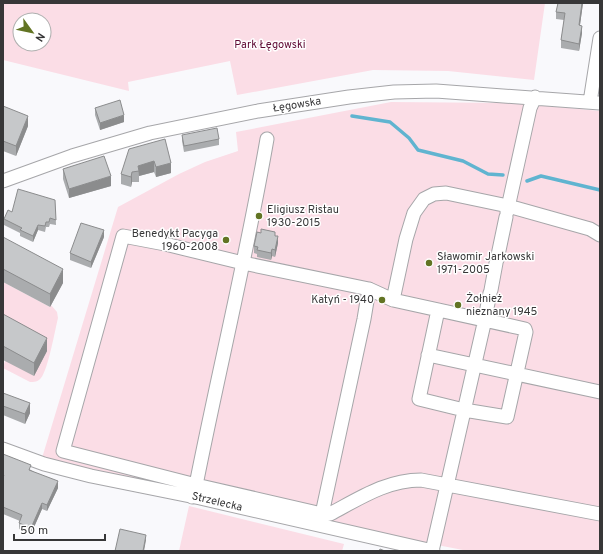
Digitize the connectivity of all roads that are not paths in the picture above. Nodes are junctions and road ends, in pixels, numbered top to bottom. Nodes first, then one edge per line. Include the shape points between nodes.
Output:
1 (600, 38) edge
2 (596, 80) edge
3 (534, 97) junction
4 (595, 102) edge
5 (266, 139) dead end
6 (3, 181) edge
7 (507, 212) junction
8 (600, 235) edge
9 (243, 263) junction
10 (369, 289) junction
11 (393, 300) junction
12 (438, 310) junction
13 (485, 316) junction
14 (428, 355) junction
15 (474, 365) junction
16 (516, 374) junction
17 (600, 392) edge
18 (464, 410) junction
19 (3, 449) edge
20 (447, 486) junction
21 (194, 491) junction
22 (322, 514) junction
23 (600, 514) edge
24 (432, 551) edge

1 - 2 street
2 - 4 street
3 - 4 street, Łęgowska
3 - 6 street, Łęgowska via 436,91 394,92 284,106 150,133 72,156
3 - 7 street
5 - 9 street
7 - 8 street via 590,229
7 - 11 street via 446,193 434,194 424,199 414,213 406,239
7 - 13 street
9 - 10 street
9 - 21 street
9 - 21 street via 122,236 64,451
10 - 11 street
10 - 22 street
11 - 12 street
12 - 13 street
12 - 14 street
13 - 15 street
13 - 16 street via 525,329
14 - 15 street
14 - 18 street via 419,399
15 - 16 street
15 - 18 street
16 - 17 street
16 - 18 street via 507,418
18 - 20 street
19 - 21 street, Strzelecka via 44,464 91,476
20 - 22 street via 408,480 379,488 330,514
20 - 23 street
20 - 24 street
21 - 22 street
21 - 24 street, Strzelecka

